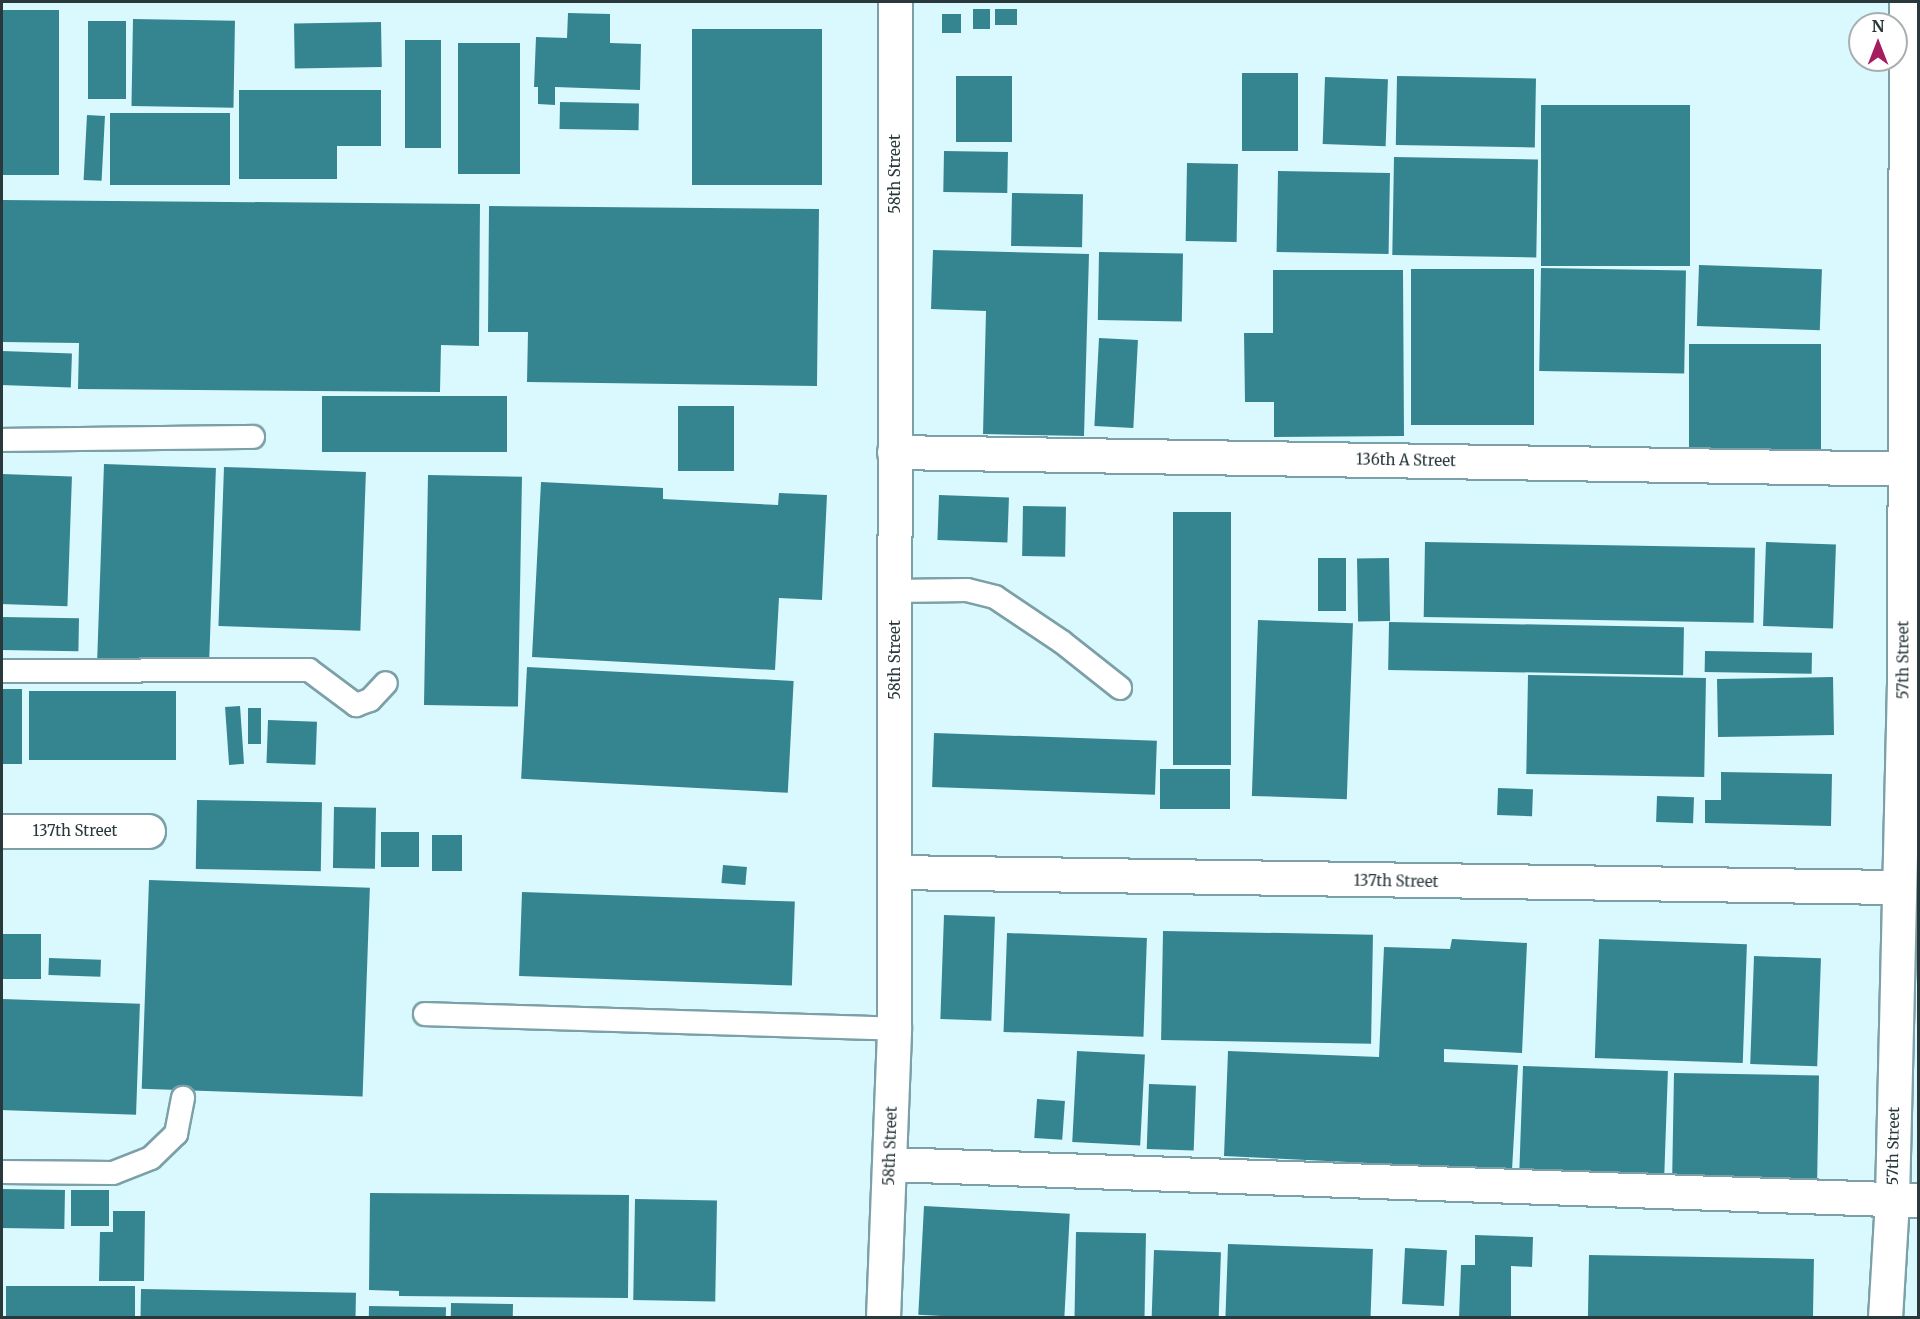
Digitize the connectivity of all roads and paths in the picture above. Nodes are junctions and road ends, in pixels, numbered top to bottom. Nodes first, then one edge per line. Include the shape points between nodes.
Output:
1 (895, 2) edge
2 (1906, 2) edge
3 (254, 437) dead end
4 (2, 440) edge
5 (894, 452) junction
6 (1910, 469) edge
7 (895, 591) junction
8 (2, 671) edge
9 (386, 683) dead end
10 (1120, 688) dead end
11 (2, 831) edge
12 (148, 831) dead end
13 (894, 872) junction
14 (1898, 887) junction
15 (425, 1014) dead end
16 (894, 1029) junction
17 (183, 1098) dead end
18 (890, 1164) junction
19 (2, 1172) edge
20 (1905, 1199) edge
21 (883, 1317) edge
22 (1885, 1317) edge

1 - 5 street, 58th Street
2 - 6 street, 57th Street
3 - 4 lane
5 - 6 street, 136th A Street
5 - 7 street, 58th Street
6 - 14 street, 57th Street
7 - 10 lane via 967,590 995,597 1053,635
7 - 13 street, 58th Street
8 - 9 lane via 309,670 356,705 370,700
11 - 12 street, 137th Street
13 - 14 street, 137th Street
13 - 16 street, 58th Street
14 - 20 street, 57th Street
15 - 16 lane
16 - 18 street, 58th Street
17 - 19 lane via 176,1134 151,1158 113,1173
18 - 20 street
18 - 21 street, 58th Street
20 - 22 street, 57th Street

